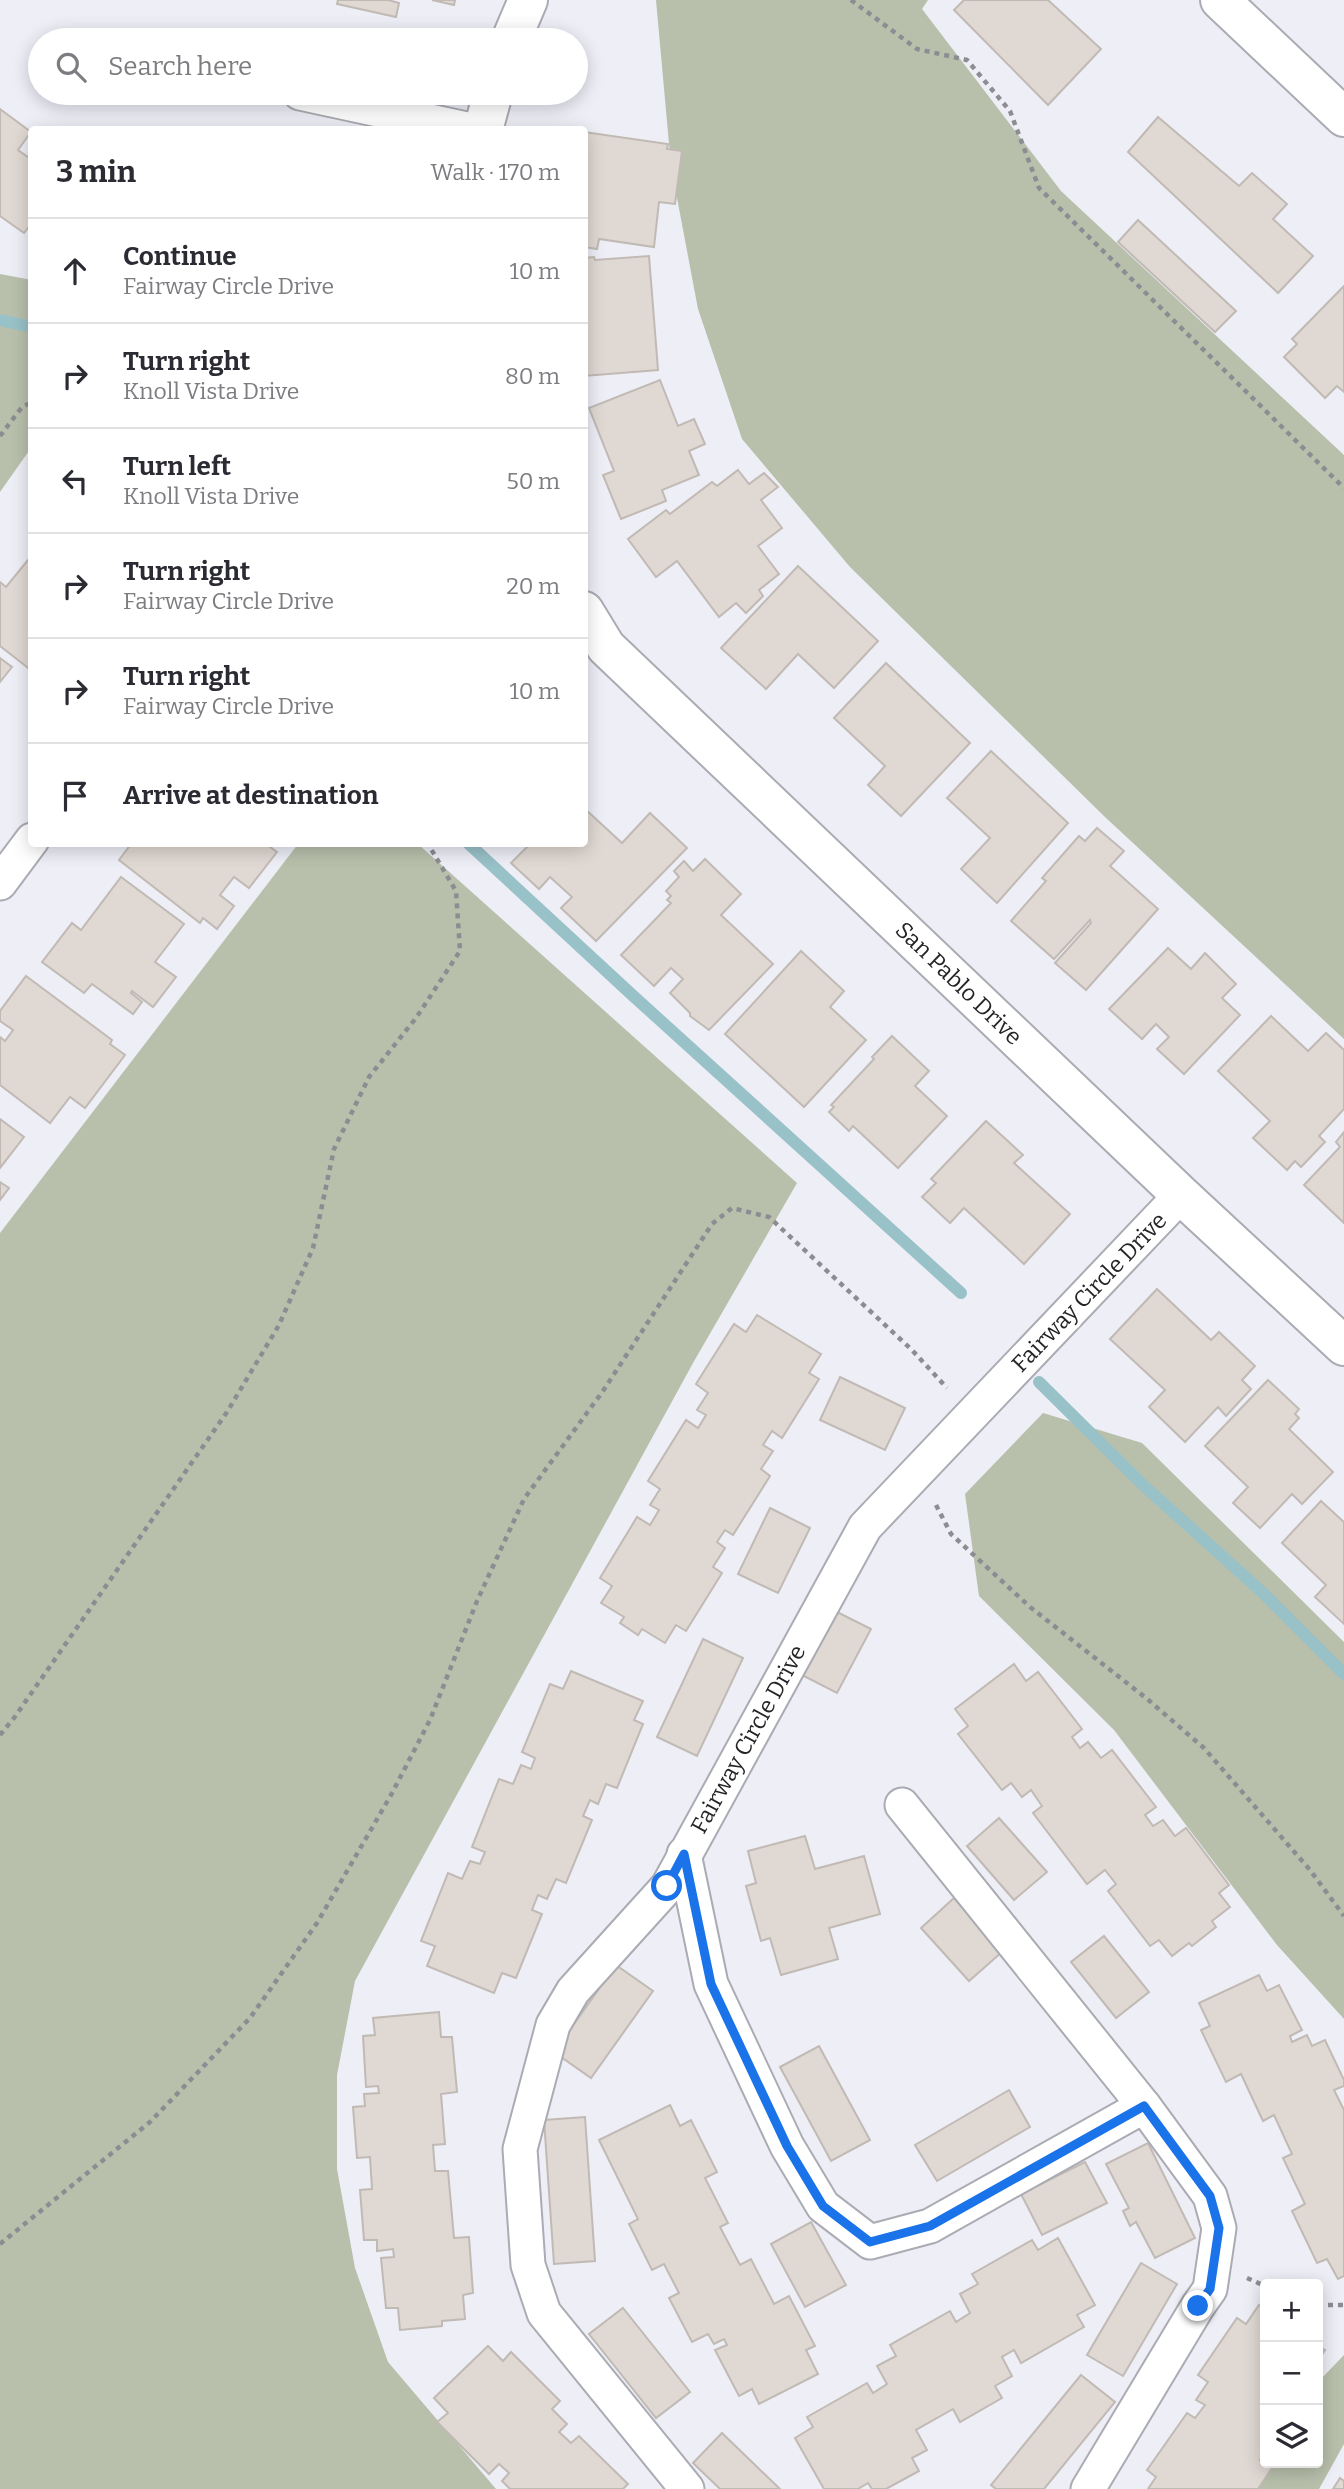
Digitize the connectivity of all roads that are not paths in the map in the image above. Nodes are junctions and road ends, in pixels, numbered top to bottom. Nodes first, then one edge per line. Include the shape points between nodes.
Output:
1 (528, 0) edge
2 (1220, 0) edge
3 (516, 28) edge
4 (355, 105) edge
5 (490, 105) edge
6 (1344, 117) edge
7 (453, 126) edge
8 (484, 126) edge
9 (588, 618) edge
10 (28, 845) edge
11 (0, 883) edge
12 (1181, 1195) junction
13 (1344, 1346) edge
14 (902, 1805) dead end
15 (684, 1854) junction
16 (1144, 2106) junction
17 (687, 2489) edge
18 (1088, 2489) edge

1 - 3 street
2 - 6 street
4 - 7 street
5 - 8 street
9 - 12 street, San Pablo Drive via 606,647
10 - 11 street
12 - 13 street, San Pablo Drive
12 - 15 street, Fairway Circle Drive via 865,1527
14 - 16 street
15 - 16 street via 711,1984 787,2146 823,2206 870,2242 930,2226
15 - 17 street, Fairway Circle Drive via 667,1886 573,1991 553,2025 520,2149 528,2265 544,2313
16 - 18 street via 1210,2196 1219,2228 1214,2264 1210,2289

